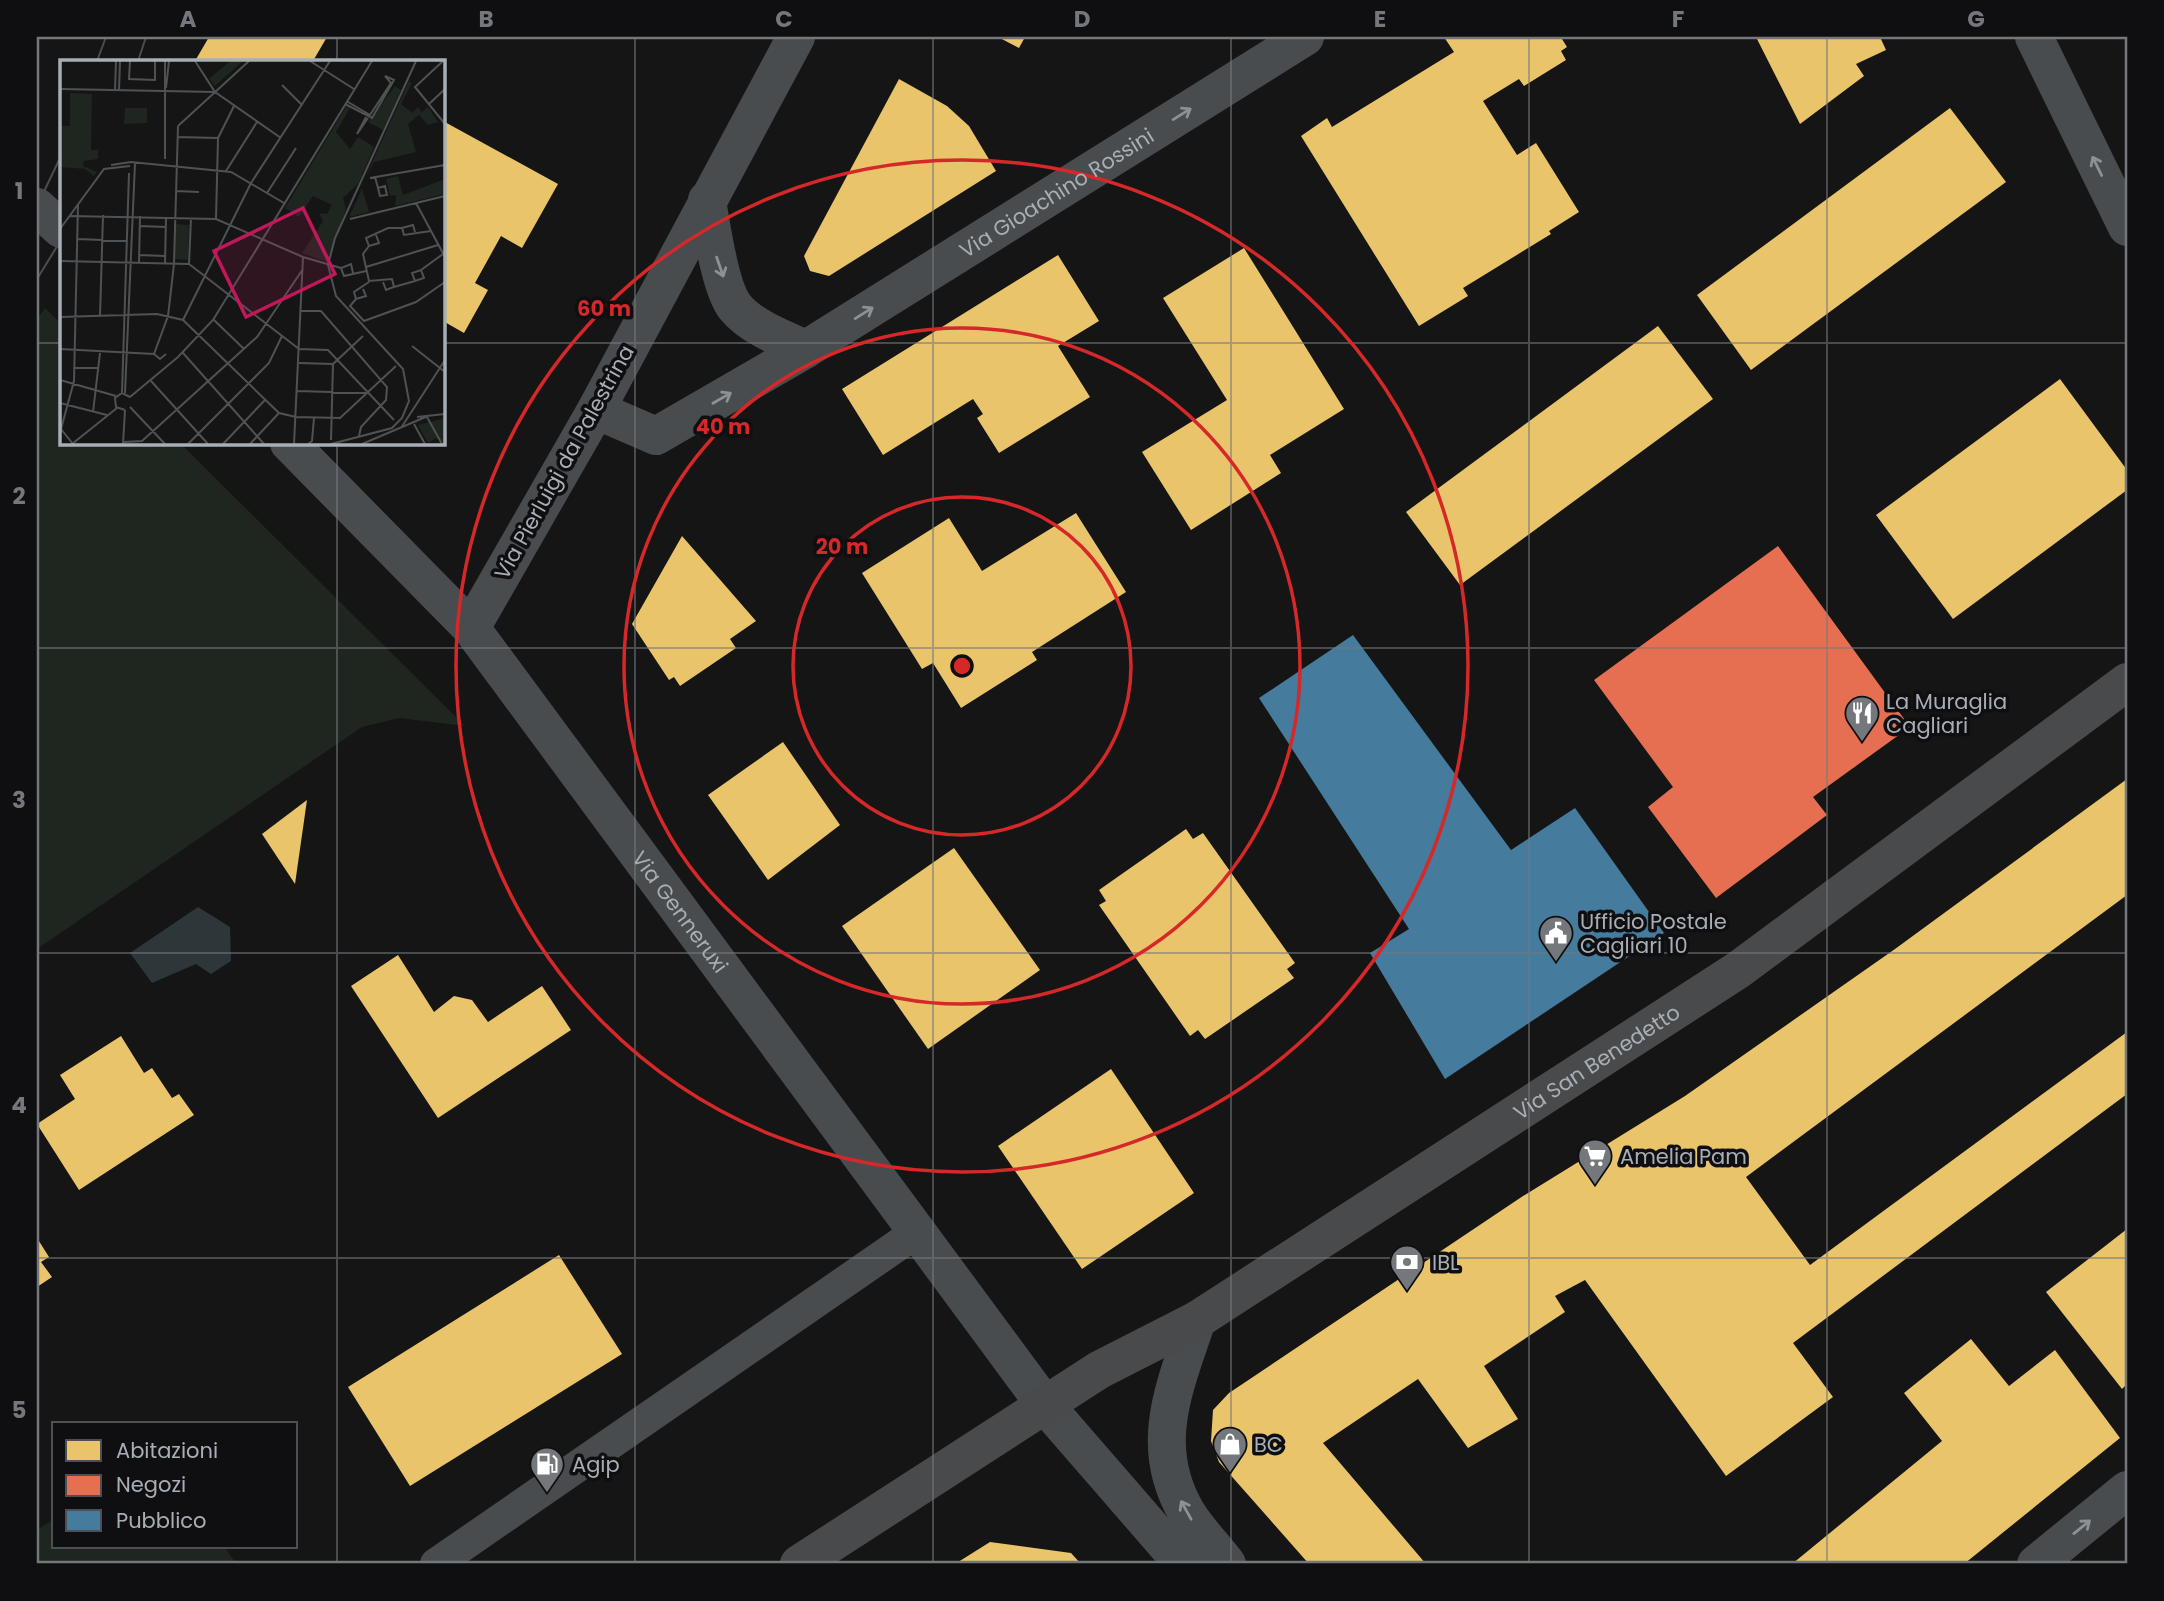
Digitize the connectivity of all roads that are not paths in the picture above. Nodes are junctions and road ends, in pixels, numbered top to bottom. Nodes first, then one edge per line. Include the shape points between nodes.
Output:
1 (796, 37) edge
2 (1305, 37) edge
3 (2034, 37) edge
4 (707, 200) junction
5 (37, 207) edge
6 (2127, 227) edge
7 (60, 228) edge
8 (806, 349) junction
9 (596, 410) junction
10 (290, 444) edge
11 (471, 628) junction
12 (2127, 682) edge
13 (917, 1233) junction
14 (1198, 1320) junction
15 (1045, 1405) junction
16 (2127, 1490) edge
17 (436, 1564) edge
18 (799, 1564) edge
19 (1183, 1564) edge
20 (1227, 1564) edge
21 (2036, 1564) edge

1 - 4 street, Via Pierluigi da Palestrina
8 -> 2 street, Via Gioachino Rossini
6 -> 3 street
4 -> 8 street via 716,257 734,306 773,334
4 - 9 street, Via Pierluigi da Palestrina
5 - 7 street
9 -> 8 street, Via Gioachino Rossini via 656,436
9 - 11 street, Via Pierluigi da Palestrina
10 - 11 street, Via Genneruxi
11 - 13 street, Via Genneruxi
12 - 14 main road, Via San Benedetto via 1738,970
13 - 15 street, Via Genneruxi
13 - 17 lane
14 - 15 main road, Via San Benedetto via 1099,1370
20 -> 14 street via 1187,1513 1172,1481 1165,1433 1170,1401
15 - 18 main road, Via San Benedetto
15 - 19 street, Via Genneruxi
21 -> 16 street

